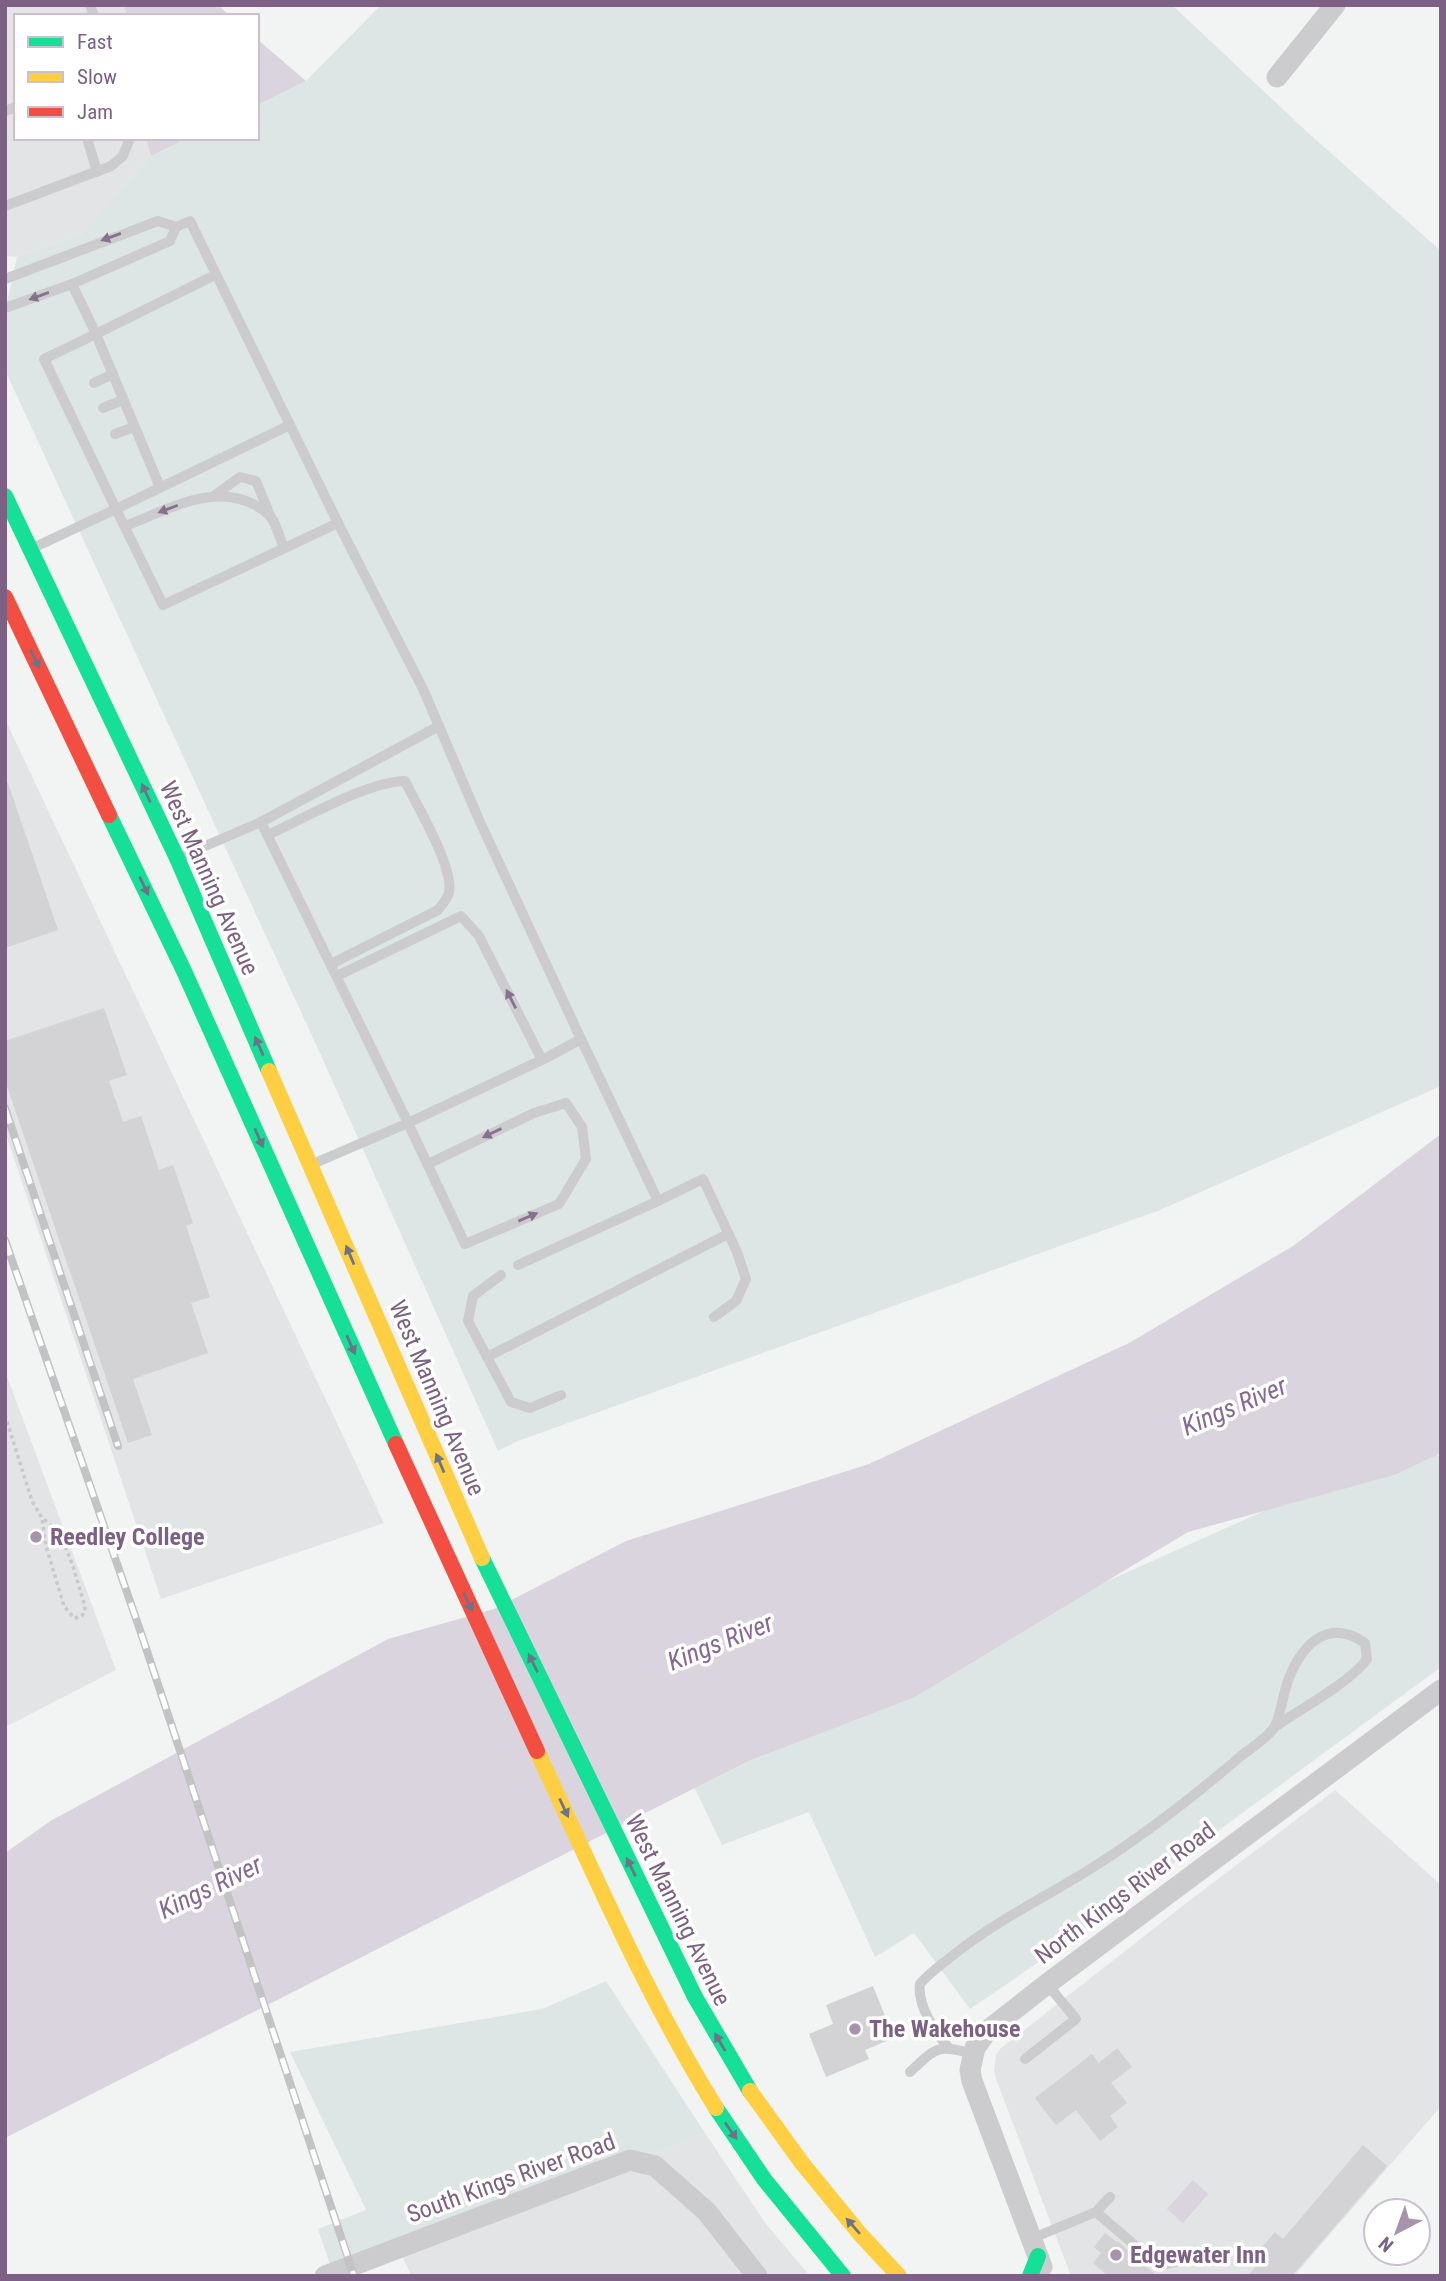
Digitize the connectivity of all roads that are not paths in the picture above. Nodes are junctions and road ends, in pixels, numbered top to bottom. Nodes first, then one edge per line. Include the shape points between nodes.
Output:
1 (1335, 5) edge
2 (1277, 77) dead end
3 (88, 140) edge
4 (129, 140) edge
5 (97, 172) junction
6 (5, 206) edge
7 (176, 227) junction
8 (215, 275) junction
9 (5, 279) edge
10 (72, 284) junction
11 (5, 308) edge
12 (96, 334) junction
13 (113, 374) junction
14 (94, 383) dead end
15 (123, 400) junction
16 (103, 408) dead end
17 (290, 425) junction
18 (134, 426) junction
19 (115, 434) dead end
20 (160, 487) junction
21 (5, 496) edge
22 (212, 496) junction
23 (116, 509) junction
24 (270, 515) junction
25 (338, 523) junction
26 (125, 526) junction
27 (284, 548) junction
28 (30, 549) junction
29 (5, 597) edge
30 (439, 726) junction
31 (261, 822) junction
32 (268, 835) junction
33 (177, 858) junction
34 (331, 964) junction
35 (337, 976) junction
36 (581, 1039) junction
37 (542, 1060) junction
38 (408, 1123) junction
39 (428, 1164) junction
40 (311, 1165) junction
41 (658, 1201) junction
42 (728, 1234) junction
43 (517, 1265) dead end
44 (500, 1275) dead end
45 (714, 1317) dead end
46 (487, 1357) junction
47 (561, 1395) dead end
48 (1441, 1689) edge
49 (1275, 1727) junction
50 (1047, 1984) junction
51 (948, 2047) junction
52 (973, 2054) junction
53 (1025, 2059) dead end
54 (910, 2073) dead end
55 (1110, 2197) dead end
56 (1096, 2212) junction
57 (1184, 2260) dead end
58 (1036, 2261) edge
59 (325, 2276) edge
60 (757, 2276) edge
61 (843, 2276) edge
62 (899, 2276) edge

1 - 2 street
3 - 5 lane
4 - 5 lane via 122,156
5 - 6 lane
7 - 8 lane via 190,221
7 -> 9 lane via 158,221
7 - 10 lane via 170,241
8 - 12 lane
8 - 17 lane
10 -> 11 lane
10 - 12 lane
12 - 13 lane
12 - 23 lane via 44,359 78,420
13 - 14 lane
13 - 15 lane
15 - 16 lane
15 - 18 lane
17 - 20 lane
17 - 25 lane
18 - 19 lane
18 - 20 lane
20 - 23 lane
21 - 28 main road, West Manning Avenue
22 - 24 lane via 243,500
22 - 24 lane via 240,477 256,481
22 -> 26 lane
23 - 26 lane
23 - 28 lane
24 - 27 lane
25 - 27 lane
25 - 30 lane
26 - 27 lane via 163,605
33 -> 28 main road, West Manning Avenue
29 -> 61 main road via 184,971 439,1541 627,1943 722,2118 786,2210
30 - 31 lane
30 - 36 lane
31 - 32 lane
31 - 33 lane
32 - 34 lane
32 - 34 lane via 389,781 405,781 444,861 449,895 438,910
40 -> 33 main road, West Manning Avenue
34 - 35 lane
37 -> 35 lane via 479,936 461,916
35 - 38 lane
36 - 37 lane
36 - 41 lane
37 - 38 lane
38 - 39 lane
38 - 40 lane
39 -> 39 lane via 465,1244 559,1204 586,1159 582,1128 566,1103 534,1113
62 -> 40 main road, West Manning Avenue via 838,2208 752,2095 701,2009 467,1526
41 - 42 lane via 703,1179
41 - 43 lane
42 - 45 lane via 746,1279 736,1301
42 - 46 lane
44 - 46 lane via 473,1296 468,1321
46 - 47 lane via 511,1402 530,1408
48 - 50 street, North Kings River Road
49 - 49 lane via 1362,1666 1367,1659 1365,1643 1332,1632 1309,1646 1288,1679
49 - 51 lane via 1164,1820 973,1939 926,1976 920,1984 921,1999
50 - 52 street, North Kings River Road via 987,2031
50 - 53 lane via 1076,2019
51 - 52 lane
51 - 54 lane via 935,2050
52 - 58 street via 972,2081
55 - 56 lane
56 - 57 lane via 1159,2266
56 - 58 lane
59 - 60 street, South Kings River Road via 630,2160 655,2166 707,2212

